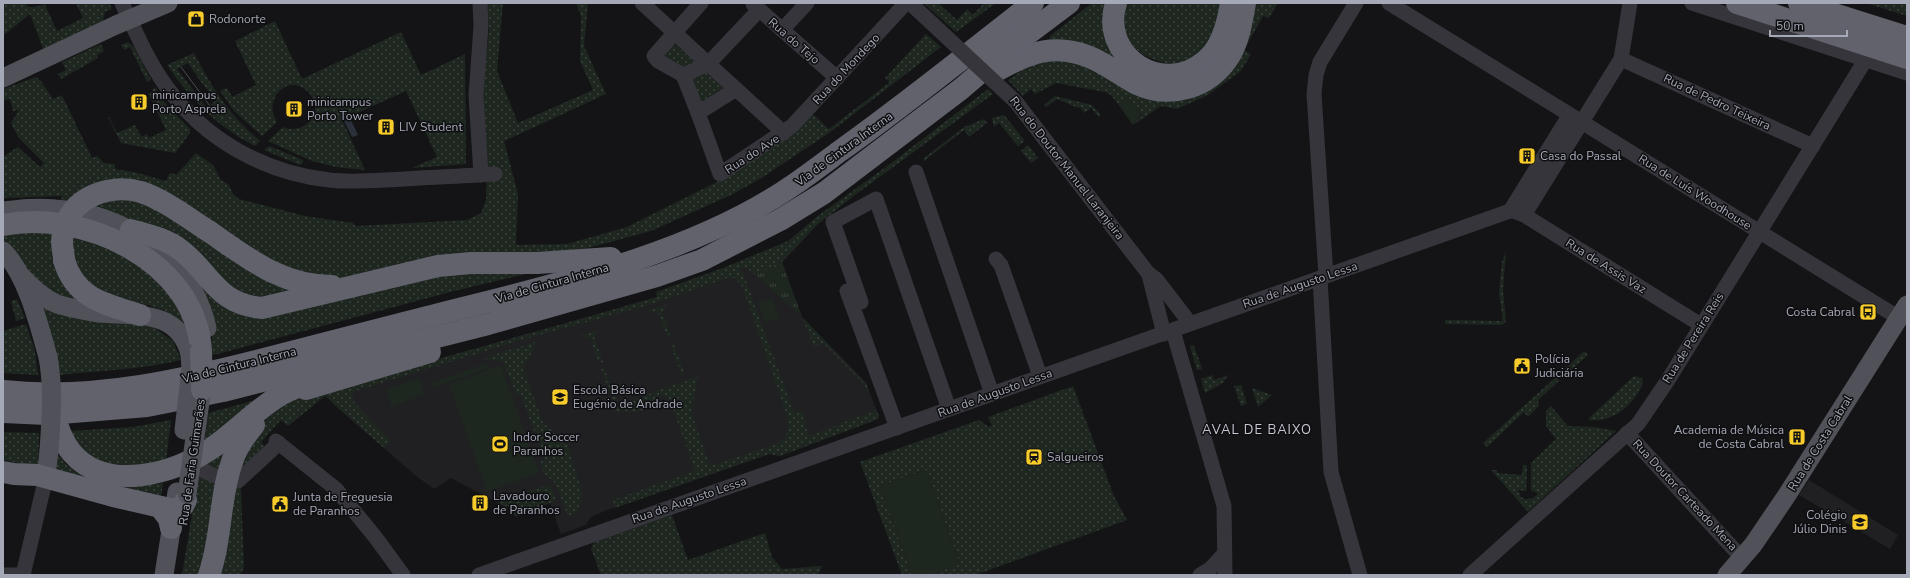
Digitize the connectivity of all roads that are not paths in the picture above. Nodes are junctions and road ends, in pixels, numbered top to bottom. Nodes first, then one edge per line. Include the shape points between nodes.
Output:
1 (122, 3) edge
2 (168, 3) edge
3 (480, 3) edge
4 (642, 3) edge
5 (701, 3) edge
6 (807, 3) edge
7 (906, 3) edge
8 (910, 3) edge
9 (1033, 3) edge
10 (1069, 3) edge
11 (1116, 3) edge
12 (1231, 3) edge
13 (1245, 3) edge
14 (1356, 3) edge
15 (1388, 3) edge
16 (1630, 3) edge
17 (1692, 3) edge
18 (1737, 3) edge
19 (1799, 3) edge
20 (756, 6) edge
21 (130, 20) junction
22 (782, 30) junction
23 (674, 33) junction
24 (1907, 37) edge
25 (1622, 58) junction
26 (1907, 58) edge
27 (1866, 59) junction
28 (708, 64) junction
29 (1907, 73) edge
30 (683, 75) junction
31 (3, 78) edge
32 (837, 78) junction
33 (961, 89) junction
34 (735, 90) junction
35 (698, 113) junction
36 (1576, 119) junction
37 (784, 133) junction
38 (1813, 146) junction
39 (916, 172) dead end
40 (3, 211) edge
41 (1517, 213) junction
42 (833, 222) junction
43 (3, 225) edge
44 (131, 230) junction
45 (1760, 232) junction
46 (3, 251) edge
47 (644, 257) junction
48 (996, 259) dead end
49 (1148, 272) junction
50 (21, 276) junction
51 (1323, 277) junction
52 (350, 286) junction
53 (861, 302) dead end
54 (537, 310) junction
55 (1903, 312) edge
56 (140, 315) junction
57 (1190, 323) junction
58 (488, 324) junction
59 (1701, 325) junction
60 (1169, 332) junction
61 (199, 352) junction
62 (1040, 376) junction
63 (202, 390) joint
64 (3, 391) edge
65 (992, 394) junction
66 (948, 409) junction
67 (3, 412) edge
68 (53, 412) junction
69 (897, 428) junction
70 (1627, 433) junction
71 (195, 459) junction
72 (9, 473) edge
73 (215, 476) dead end
74 (238, 481) dead end
75 (44, 484) junction
76 (176, 505) junction
77 (1223, 554) junction
78 (1734, 569) edge
79 (4, 575) edge
80 (23, 575) edge
81 (164, 575) edge
82 (176, 575) edge
83 (209, 575) edge
84 (403, 575) edge
85 (479, 575) edge
86 (1200, 575) edge
87 (1225, 575) edge
88 (1360, 575) edge
89 (1470, 575) edge

1 - 21 street
2 - 21 main road
3 - 21 street via 476,95 488,174 342,181 298,174 258,161 215,136 177,99 152,64
4 - 23 street
5 - 23 street
6 - 22 street
7 - 32 street, Rua do Mondego
8 - 49 street, Rua do Doutor Manuel Laranjeira, bridge via 1016,102
9 - 47 highway, Via de Cintura Interna via 910,100 782,193 710,231
10 - 33 highway, Via de Cintura Interna via 1009,48
11 - 12 highway via 1112,17 1113,29 1124,53 1144,69 1166,75 1187,72 1205,62 1226,24
13 - 33 highway via 1238,35 1224,64 1207,80 1186,88 1176,91 1155,90 1135,82 1089,56 1058,50 1032,54
14 - 51 street via 1320,62 1316,75 1314,94
15 - 36 street, Rua de Luís Woodhouse
16 - 25 street
17 - 27 street
18 - 26 highway
19 - 24 highway
20 - 22 street, Rua do Tejo
20 - 28 street
21 - 31 main road
22 - 32 street, Rua do Tejo
23 - 28 street
23 - 30 street via 654,56
25 - 36 street
25 - 38 street, Rua de Pedro Teixeira
27 - 29 street
27 - 38 street, Rua de Pereira Reis
28 - 30 street
28 - 34 street
30 - 35 street
32 - 37 street, Rua do Mondego
33 - 54 highway, Via de Cintura Interna via 824,193 736,244 702,260 657,276
34 - 35 street
34 - 37 street
35 - 37 street, Rua do Ave via 720,174
36 - 41 street
36 - 45 street, Rua de Luís Woodhouse
38 - 45 street, Rua de Pereira Reis
39 - 65 street
40 - 44 main road, Rua de Faria Guimarães via 65,210 90,215
41 - 51 street, Rua de Augusto Lessa
41 - 59 street, Rua de Assis Vaz
42 - 53 street
42 - 66 street via 876,199 905,295
42 - 69 street via 825,228
43 - 61 highway via 52,223 84,229 114,239 145,257 171,282 189,307 197,328
44 - 52 highway via 159,238 182,251 220,292 250,307 262,308 285,304
44 - 61 main road, Rua de Faria Guimarães via 159,249 187,282 197,301 207,331
45 - 55 street, Rua de Luís Woodhouse
45 - 59 street, Rua de Pereira Reis
46 - 50 main road
47 - 52 highway via 537,263 471,262 438,266
47 - 64 highway, Via de Cintura Interna via 539,288 215,372 126,389 31,394
48 - 62 street via 1001,265
49 - 57 street, Rua do Doutor Manuel Laranjeira
49 - 60 street, Rua do Doutor Manuel Laranjeira
50 - 56 main road via 47,300 56,303 98,313
50 - 68 main road, bridge via 48,357
51 - 57 street, Rua de Augusto Lessa
51 - 88 street via 1331,472
52 - 56 highway, bridge via 317,286 288,280 265,270 210,232 152,197 128,190 104,191 81,203 70,216 62,241 64,260 75,284 85,294 105,304
54 - 58 highway, Via de Cintura Interna
54 - 83 highway via 432,351 300,391 267,411 243,439 232,462
55 - 78 main road, Rua de Costa Cabral via 1787,495
56 - 61 main road via 172,325
57 - 60 street, Rua de Augusto Lessa
58 - 68 highway, Via de Cintura Interna via 170,402 119,410
58 - 71 highway via 430,347 292,389
59 - 70 street, Rua de Pereira Reis via 1638,424
60 - 62 street, Rua de Augusto Lessa
60 - 77 street, Rua do Doutor Manuel Laranjeira via 1224,506
61 - 63 highway, bridge
61 - 76 main road, Rua de Faria Guimarães, bridge via 190,369
62 - 65 street, Rua de Augusto Lessa
63 - 76 main road, Rua de Faria Guimarães, bridge
65 - 66 street, Rua de Augusto Lessa
66 - 69 street, Rua de Augusto Lessa
67 - 68 highway, Via de Cintura Interna
68 - 71 highway via 60,434 71,453 91,468 125,476 172,468
68 - 75 main road, bridge
69 - 85 street, Rua de Augusto Lessa
70 - 78 street, Rua Doutor Carteado Mena
70 - 89 street, Rua de Pereira Reis
71 - 73 street via 204,471
72 - 75 highway via 37,475
74 - 84 street via 277,442 336,489
75 - 76 highway via 74,486
75 - 80 street
76 - 81 main road, Rua de Faria Guimarães
76 - 82 main road, Rua de Faria Guimarães
77 - 86 street via 1210,569
77 - 87 street, Rua do Doutor Manuel Laranjeira
79 - 80 street

